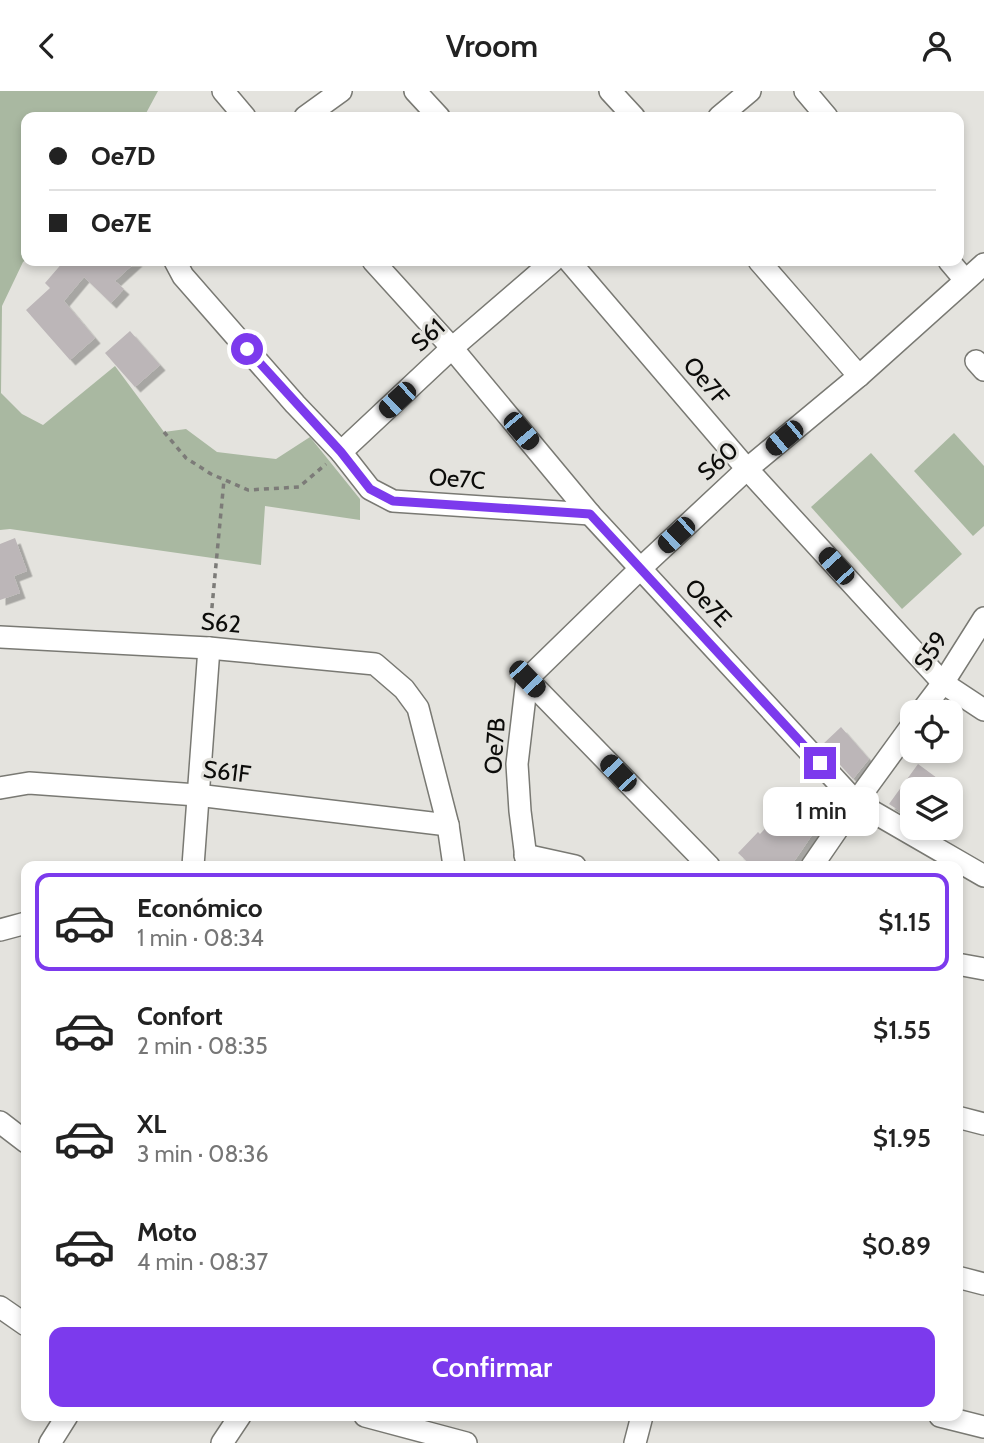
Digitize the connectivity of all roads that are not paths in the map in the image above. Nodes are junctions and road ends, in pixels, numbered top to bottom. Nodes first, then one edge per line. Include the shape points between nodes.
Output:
1 (223, 91) edge
2 (341, 91) edge
3 (415, 91) edge
4 (610, 91) edge
5 (750, 91) edge
6 (805, 91) edge
7 (241, 112) edge
8 (311, 112) edge
9 (434, 112) edge
10 (629, 112) edge
11 (725, 112) edge
12 (823, 112) edge
13 (984, 264) edge
14 (178, 266) edge
15 (378, 266) edge
16 (547, 266) edge
17 (573, 266) edge
18 (764, 266) edge
19 (952, 266) edge
20 (965, 280) junction
21 (452, 348) junction
22 (859, 376) junction
23 (341, 452) junction
24 (747, 469) junction
25 (590, 514) junction
26 (641, 568) junction
27 (984, 618) edge
28 (0, 637) edge
29 (209, 648) junction
30 (527, 679) junction
31 (943, 683) junction
32 (930, 700) edge
33 (984, 710) edge
34 (900, 742) edge
35 (0, 788) edge
36 (197, 795) junction
37 (856, 802) junction
38 (448, 825) junction
39 (526, 860) edge
40 (193, 861) edge
41 (453, 861) edge
42 (704, 861) edge
43 (815, 861) edge
44 (958, 861) edge
45 (963, 864) edge
46 (984, 876) edge
47 (21, 924) edge
48 (0, 930) edge
49 (963, 965) edge
50 (984, 969) edge
51 (963, 1118) edge
52 (0, 1122) edge
53 (984, 1123) edge
54 (21, 1138) edge
55 (963, 1279) edge
56 (984, 1284) edge
57 (0, 1307) edge
58 (21, 1322) edge
59 (63, 1421) edge
60 (237, 1421) edge
61 (384, 1421) edge
62 (641, 1421) edge
63 (960, 1421) edge
64 (984, 1427) edge
65 (50, 1443) edge
66 (222, 1443) edge
67 (466, 1443) edge
68 (635, 1443) edge

1 - 7 street
2 - 8 street
3 - 9 street
4 - 10 street
5 - 11 street
6 - 12 street
13 - 20 street, S60
14 - 23 street, Oe7C
15 - 21 street, Oe7E
16 - 21 street, S61
17 - 24 street, Oe7F
18 - 22 street
19 - 20 street
20 - 22 street, S60
21 - 23 street, S61
21 - 25 street, Oe7E
22 - 24 street, S60
23 - 25 street, Oe7C via 370,489 393,501
24 - 26 street, S60
24 - 31 street, Oe7F
25 - 26 street, Oe7E
26 - 30 street, S60
26 - 37 street, Oe7E
27 - 31 street, S59
28 - 29 street, S62
29 - 36 street
29 - 38 street, S62 via 375,664 418,708
30 - 39 street, Oe7B via 517,764
30 - 42 street
31 - 32 street, S59
31 - 33 street, Oe7F
34 - 37 street
35 - 36 street, S61F via 29,783
36 - 38 street, S61F
36 - 40 street
37 - 43 street
37 - 44 street, Oe7E
38 - 41 street
45 - 46 street, Oe7E
47 - 48 street
49 - 50 street
51 - 53 street
52 - 54 street
55 - 56 street
57 - 58 street
59 - 65 street
60 - 66 street
61 - 67 street
62 - 68 street
63 - 64 street

